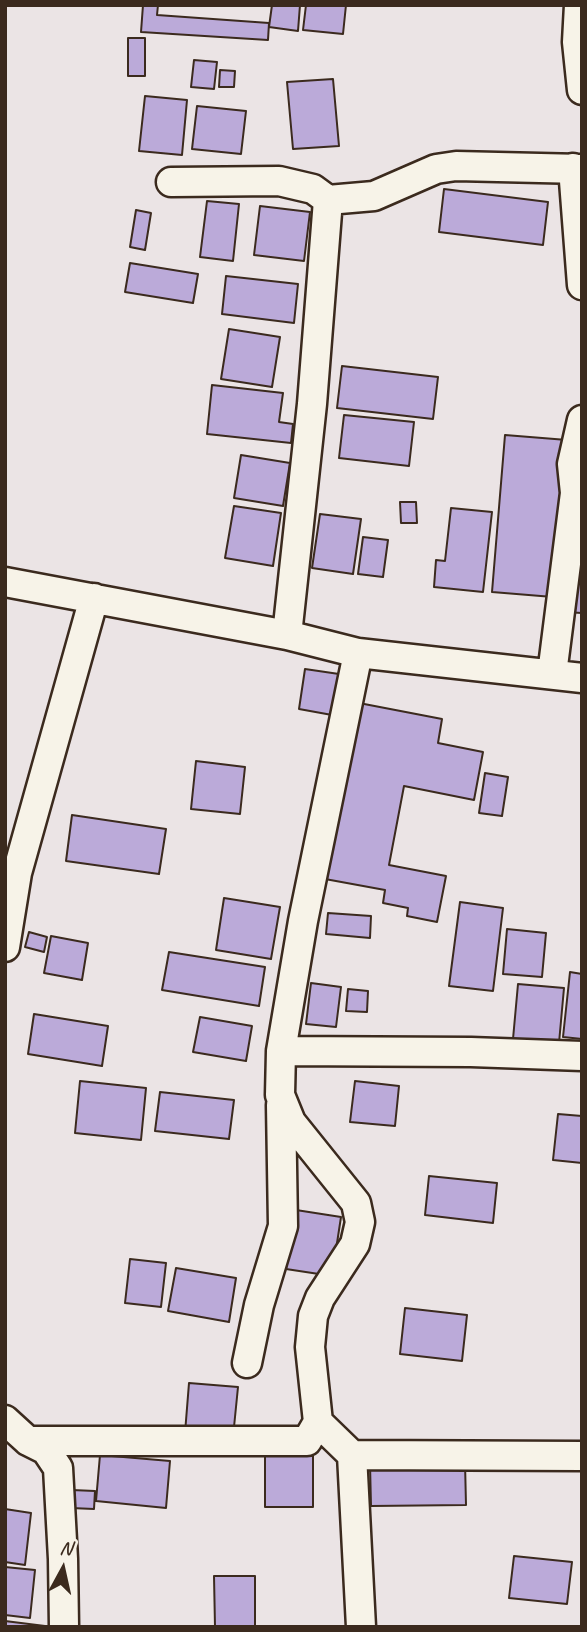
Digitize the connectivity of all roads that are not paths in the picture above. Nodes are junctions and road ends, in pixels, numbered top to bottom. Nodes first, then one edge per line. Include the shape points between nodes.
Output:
1 (579, 5) edge
2 (582, 90) edge
3 (577, 169) edge
4 (171, 182) dead end
5 (328, 200) junction
6 (582, 285) edge
7 (582, 420) edge
8 (5, 582) edge
9 (94, 598) junction
10 (287, 635) junction
11 (358, 653) junction
12 (552, 674) junction
13 (582, 678) edge
14 (5, 947) edge
15 (281, 1051) junction
16 (582, 1056) edge
17 (280, 1095) junction
18 (247, 1363) dead end
19 (5, 1420) edge
20 (318, 1422) junction
21 (28, 1441) junction
22 (352, 1455) junction
23 (582, 1456) edge
24 (64, 1627) edge
25 (361, 1627) edge

1 - 2 street
3 - 5 street via 456,166 436,169 374,196
3 - 6 street
4 - 5 street via 279,181 313,189
5 - 10 street
7 - 12 street via 572,464 575,493
8 - 9 street
9 - 10 street
9 - 14 street via 17,873
10 - 11 street
11 - 12 street
11 - 15 street
12 - 13 street
15 - 16 street
15 - 17 street
17 - 18 street via 283,1226
17 - 20 street via 291,1122 356,1203 360,1222 355,1244 313,1316 310,1347
19 - 21 street
20 - 21 street via 307,1441
20 - 22 street
21 - 24 street via 46,1450 58,1468
22 - 23 street
22 - 25 street

